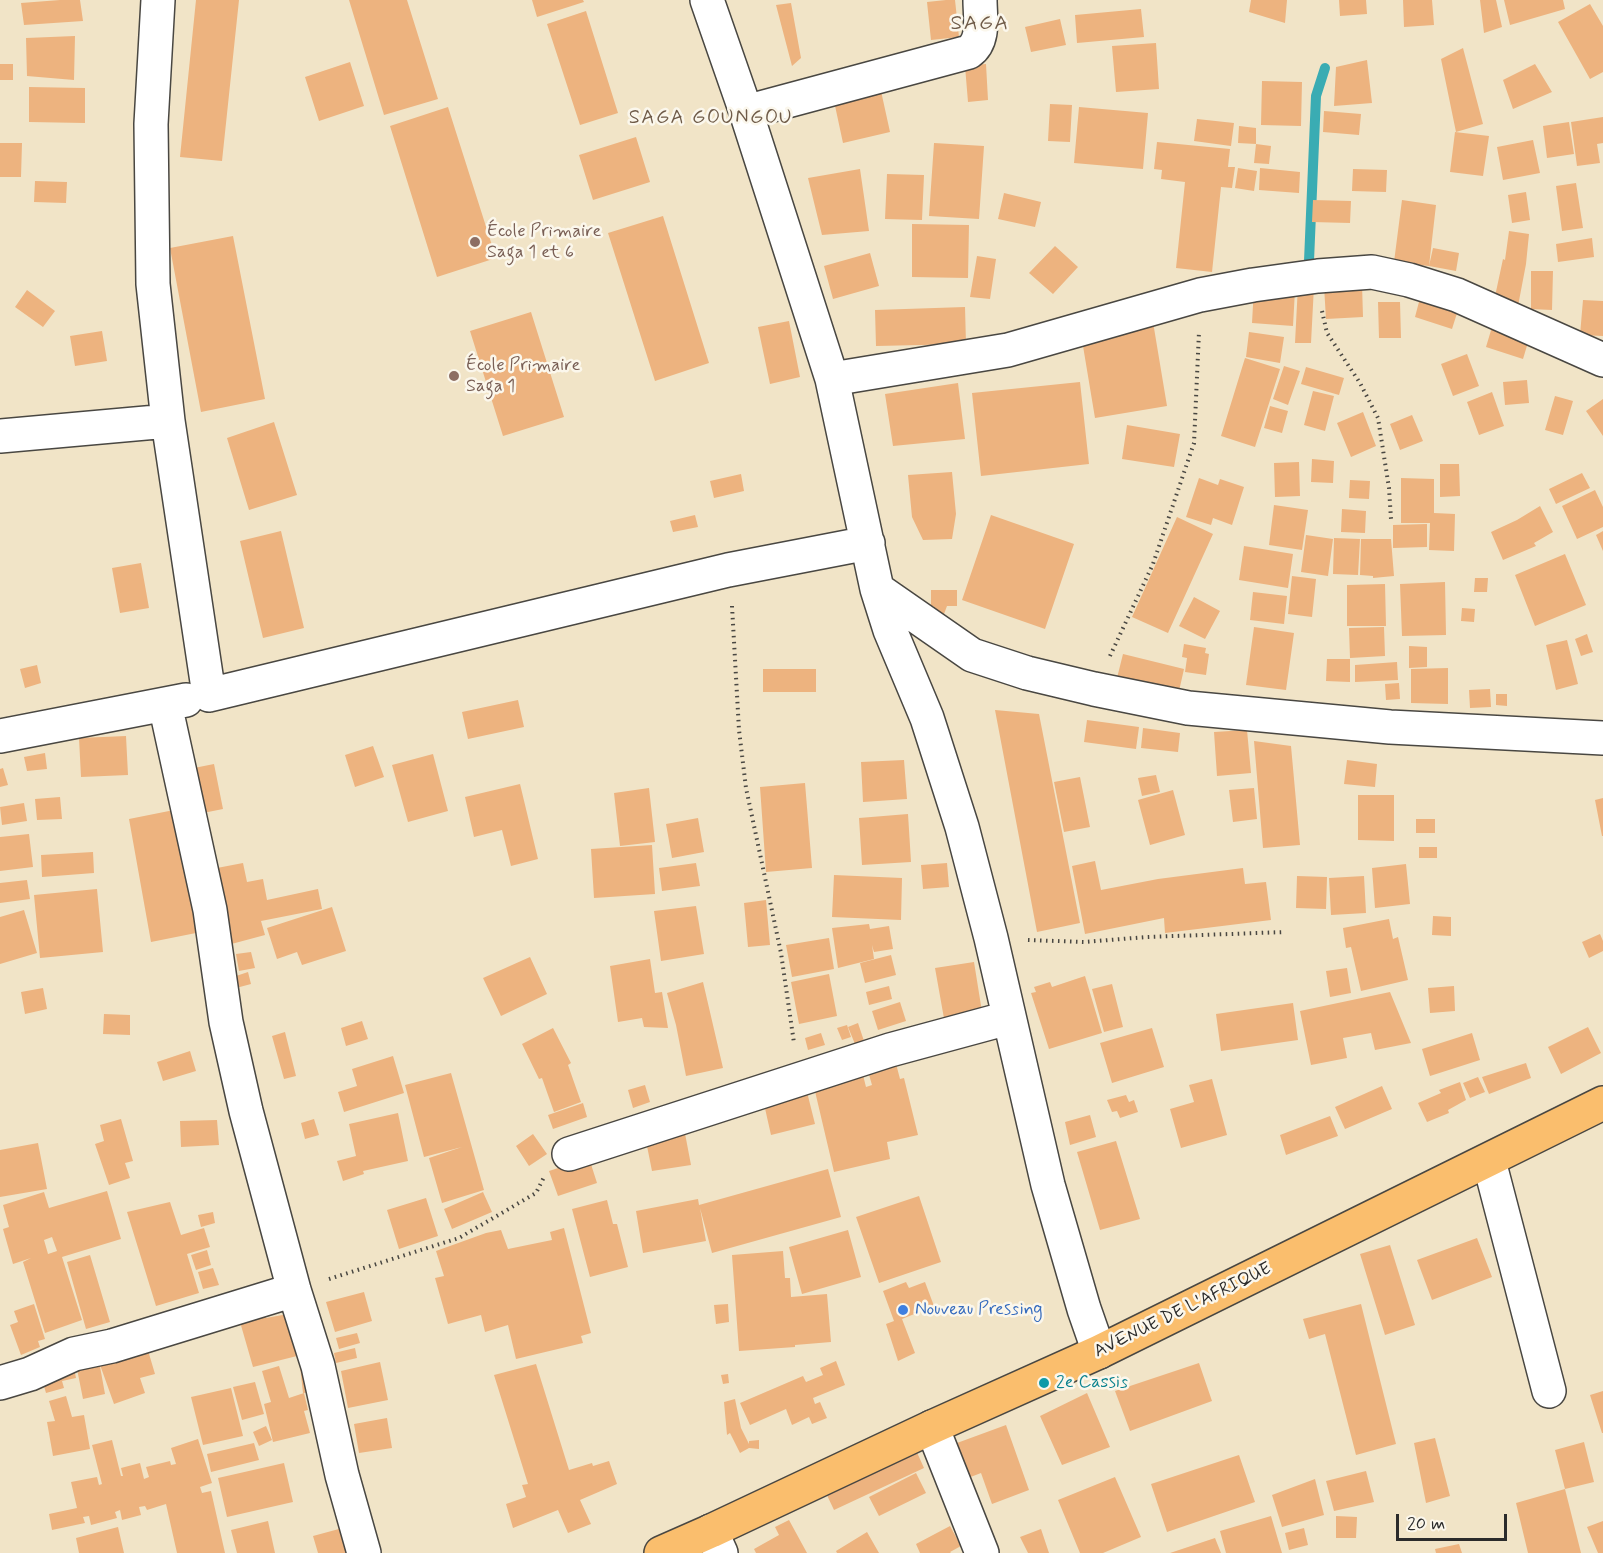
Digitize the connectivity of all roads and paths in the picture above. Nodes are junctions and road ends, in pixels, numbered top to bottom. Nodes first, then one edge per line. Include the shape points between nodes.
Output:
1 (158, 0) edge
2 (707, 0) edge
3 (980, 0) edge
4 (746, 112) junction
5 (1318, 276) junction
6 (1200, 295) junction
7 (1603, 360) edge
8 (832, 379) junction
9 (168, 421) junction
10 (0, 435) edge
11 (1391, 519) dead end
12 (868, 543) junction
13 (728, 570) junction
14 (877, 589) junction
15 (1094, 690) junction
16 (209, 695) junction
17 (165, 704) junction
18 (0, 736) edge
19 (1603, 738) edge
20 (1285, 932) dead end
21 (991, 938) junction
22 (1008, 1018) junction
23 (800, 1080) junction
24 (1603, 1103) edge
25 (568, 1154) joint
26 (1489, 1161) junction
27 (294, 1290) junction
28 (1100, 1352) junction
29 (0, 1383) edge
30 (1549, 1391) dead end
31 (932, 1427) junction
32 (716, 1542) edge
33 (364, 1553) edge
34 (661, 1553) edge
35 (982, 1553) edge

1 - 9 street via 151,124 152,263
2 - 4 street
3 - 4 street via 980,34 969,52
4 - 8 street
5 - 6 street
5 - 7 street via 1372,272 1409,280 1486,307
5 - 11 path via 1328,333 1378,418
6 - 8 street via 1008,350
6 - 15 path via 1194,443 1153,564
8 - 12 street
9 - 10 street
9 - 16 street
12 - 13 street
12 - 14 street
13 - 16 street
13 - 23 path via 746,788 781,953
14 - 15 street via 972,655
14 - 21 street via 942,762
15 - 19 street via 1188,708 1390,727
16 - 17 street
17 - 18 street
17 - 27 street via 210,910 226,1022
20 - 21 path via 1084,942
21 - 22 street
22 - 23 street via 890,1050
22 - 28 street via 1048,1185 1083,1309
23 - 25 street
24 - 26 main road, AVENUE DE L'AFRIQUE
25 - 27 path via 548,1168 537,1193 459,1238
26 - 28 main road, AVENUE DE L'AFRIQUE
26 - 30 street
27 - 29 street via 74,1354
27 - 33 street via 318,1366
28 - 31 main road, AVENUE DE L'AFRIQUE
31 - 32 main road, AVENUE DE L'AFRIQUE
31 - 35 street
32 - 34 main road, AVENUE DE L'AFRIQUE

